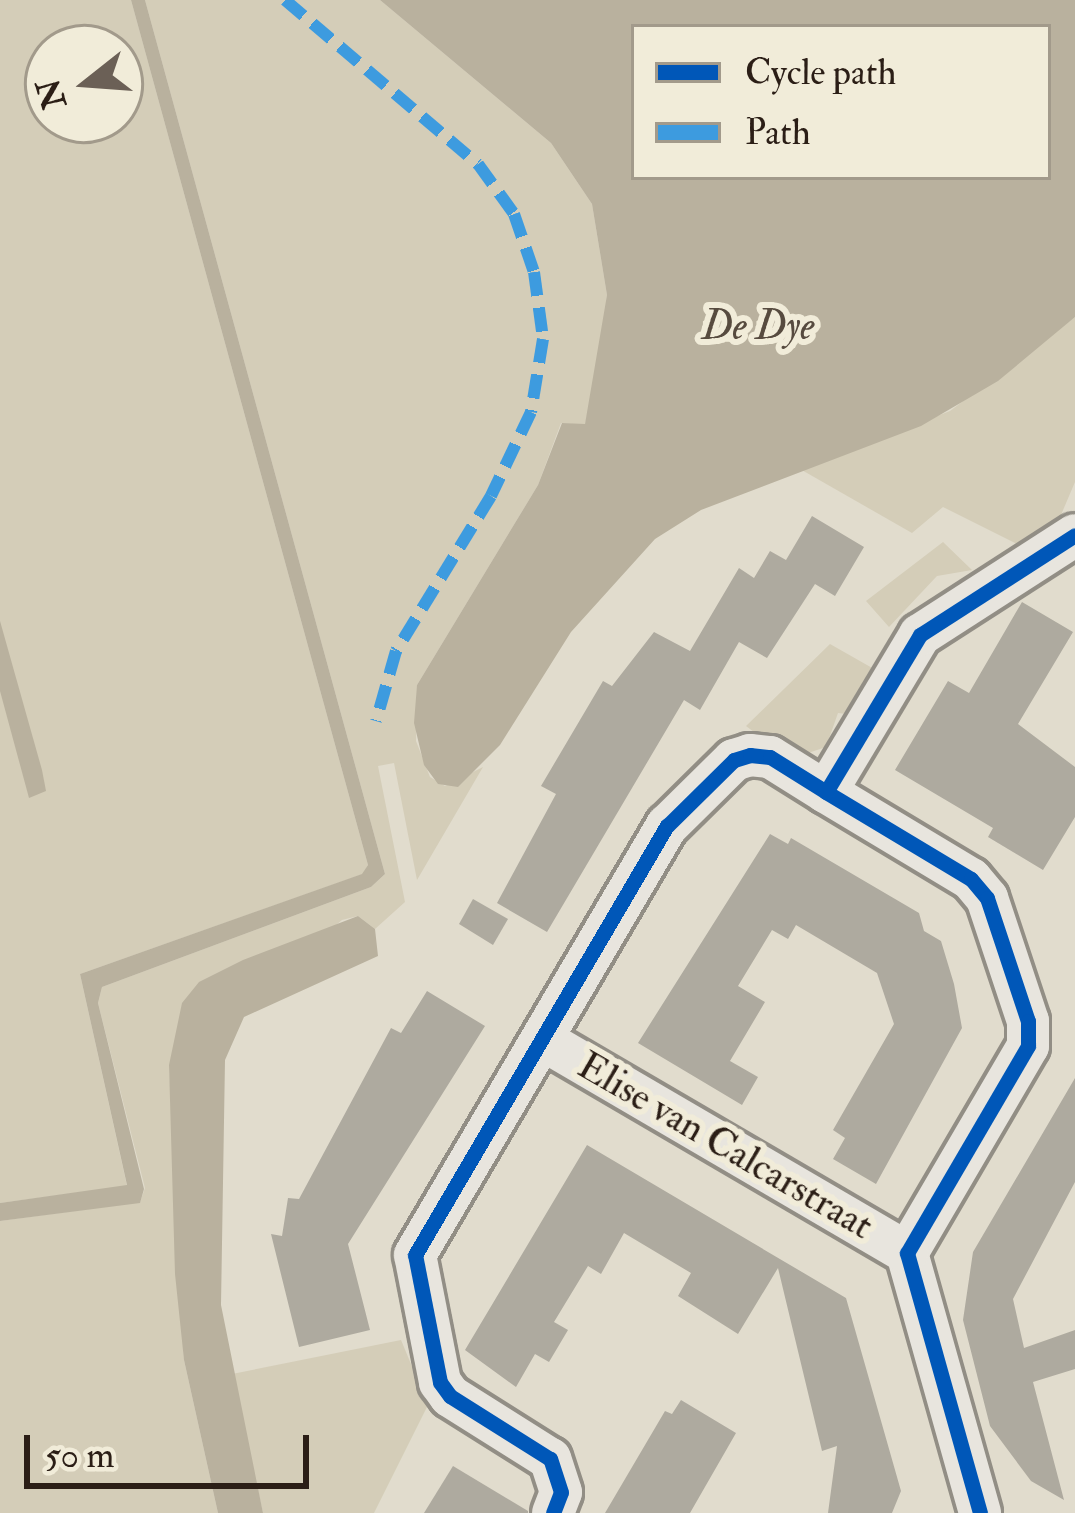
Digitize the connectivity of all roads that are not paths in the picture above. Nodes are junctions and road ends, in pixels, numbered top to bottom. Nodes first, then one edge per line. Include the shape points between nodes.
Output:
1 (1074, 539) edge
2 (826, 791) junction
3 (543, 1040) junction
4 (907, 1253) junction
5 (974, 1512) edge
6 (553, 1513) edge

1 - 2 street via 920,635
2 - 3 street, Elise van Calcarstraat via 770,757 734,760 667,826
2 - 4 street, Elise van Calcarstraat via 979,889 1028,1021 1028,1046
3 - 4 street, Elise van Calcarstraat
3 - 6 street, Elise van Calcarstraat via 415,1255 412,1273 440,1382 550,1459 561,1492
4 - 5 street, Elise van Calcarstraat

